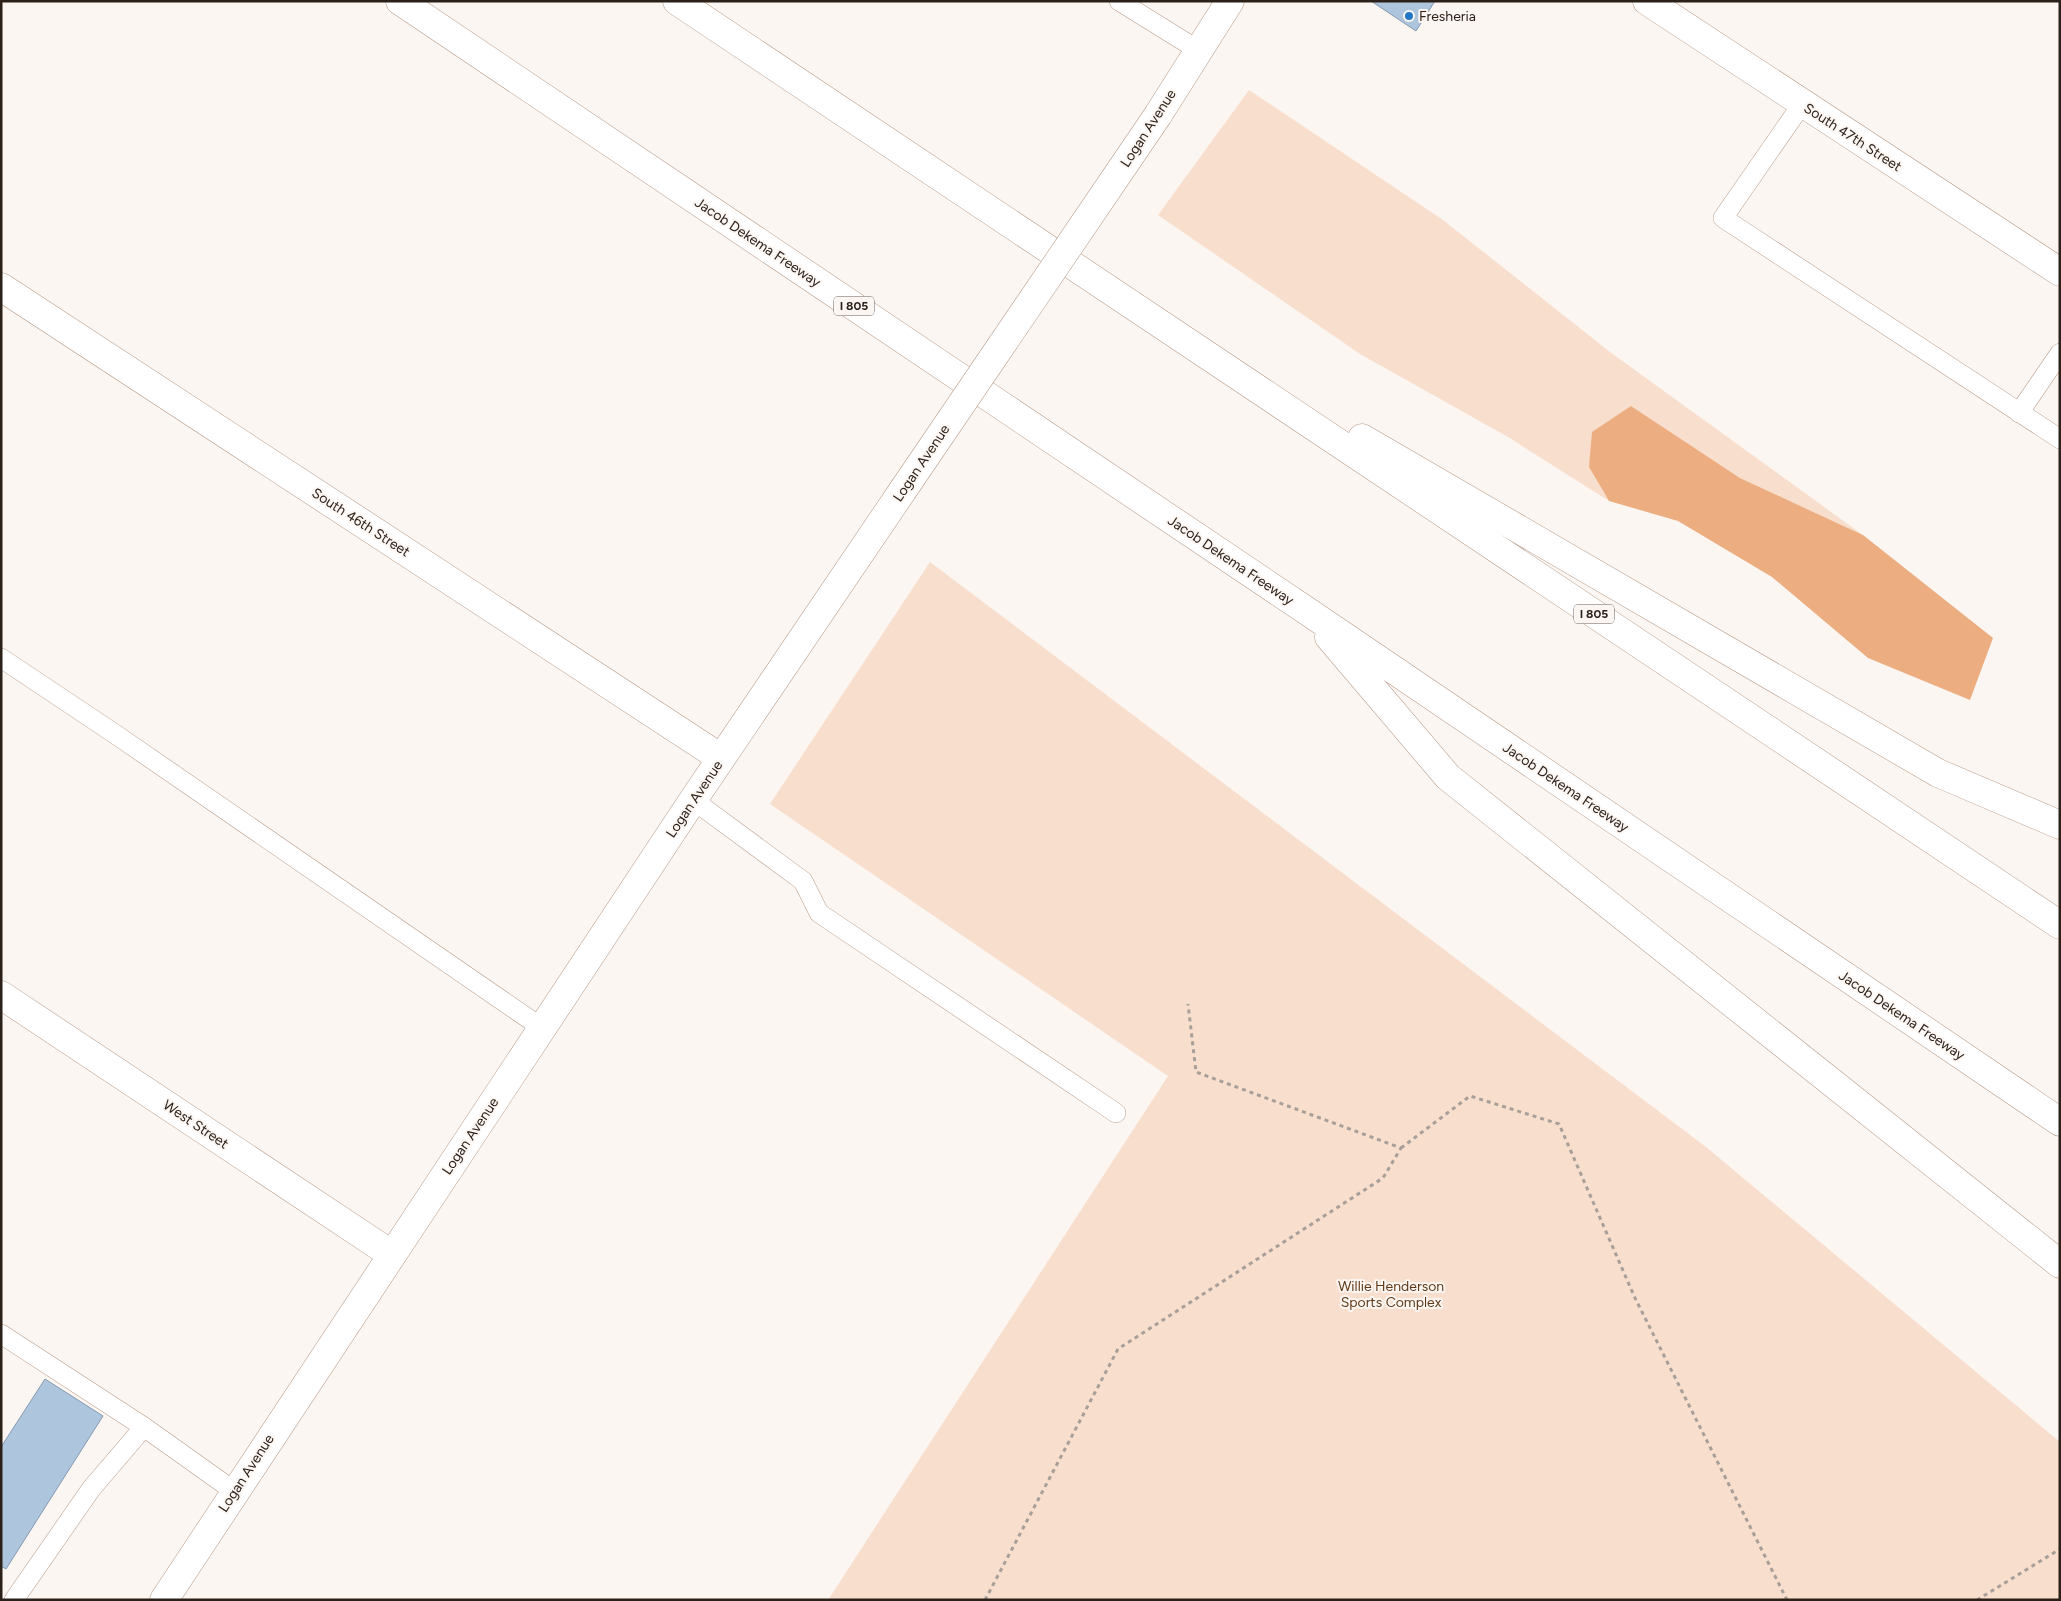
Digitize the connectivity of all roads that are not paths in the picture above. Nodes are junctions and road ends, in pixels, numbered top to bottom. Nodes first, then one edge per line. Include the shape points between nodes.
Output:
1 (400, 1) edge
2 (677, 1) edge
3 (1119, 1) edge
4 (1230, 1) edge
5 (1647, 1) edge
6 (1198, 50) junction
7 (1802, 104) junction
8 (2060, 272) edge
9 (1, 287) edge
10 (1128, 302) junction
11 (2060, 353) edge
12 (2019, 413) junction
13 (2060, 440) edge
14 (1307, 611) junction
15 (1, 658) edge
16 (721, 758) junction
17 (693, 800) junction
18 (2060, 825) edge
19 (2060, 925) edge
20 (1, 995) edge
21 (542, 1028) junction
22 (1116, 1113) dead end
23 (2060, 1122) edge
24 (391, 1254) junction
25 (2060, 1264) edge
26 (1, 1334) edge
27 (144, 1427) junction
28 (234, 1492) junction
29 (14, 1600) edge
30 (164, 1600) edge

1 - 14 main road, Jacob Dekema Freeway / I 805
2 - 10 main road, I 805
3 - 6 lane
4 - 6 main road, Logan Avenue
5 - 7 main road, South 47th Street
6 - 16 main road, Logan Avenue, bridge via 1158,114
7 - 8 main road, South 47th Street
7 - 12 lane via 1723,218
9 - 16 main road, South 46th Street
10 - 18 main road via 1938,773
10 - 19 main road, I 805
11 - 12 lane
12 - 13 lane
14 - 23 main road, Jacob Dekema Freeway / I 805
14 - 25 main road via 1448,778
15 - 21 lane via 124,739
16 - 17 main road, Logan Avenue
17 - 21 main road, Logan Avenue
17 - 22 lane via 803,881 819,912
20 - 24 main road, West Street
21 - 24 main road, Logan Avenue
24 - 28 main road, Logan Avenue
26 - 27 lane
27 - 28 lane
27 - 29 lane via 91,1489
28 - 30 main road, Logan Avenue

